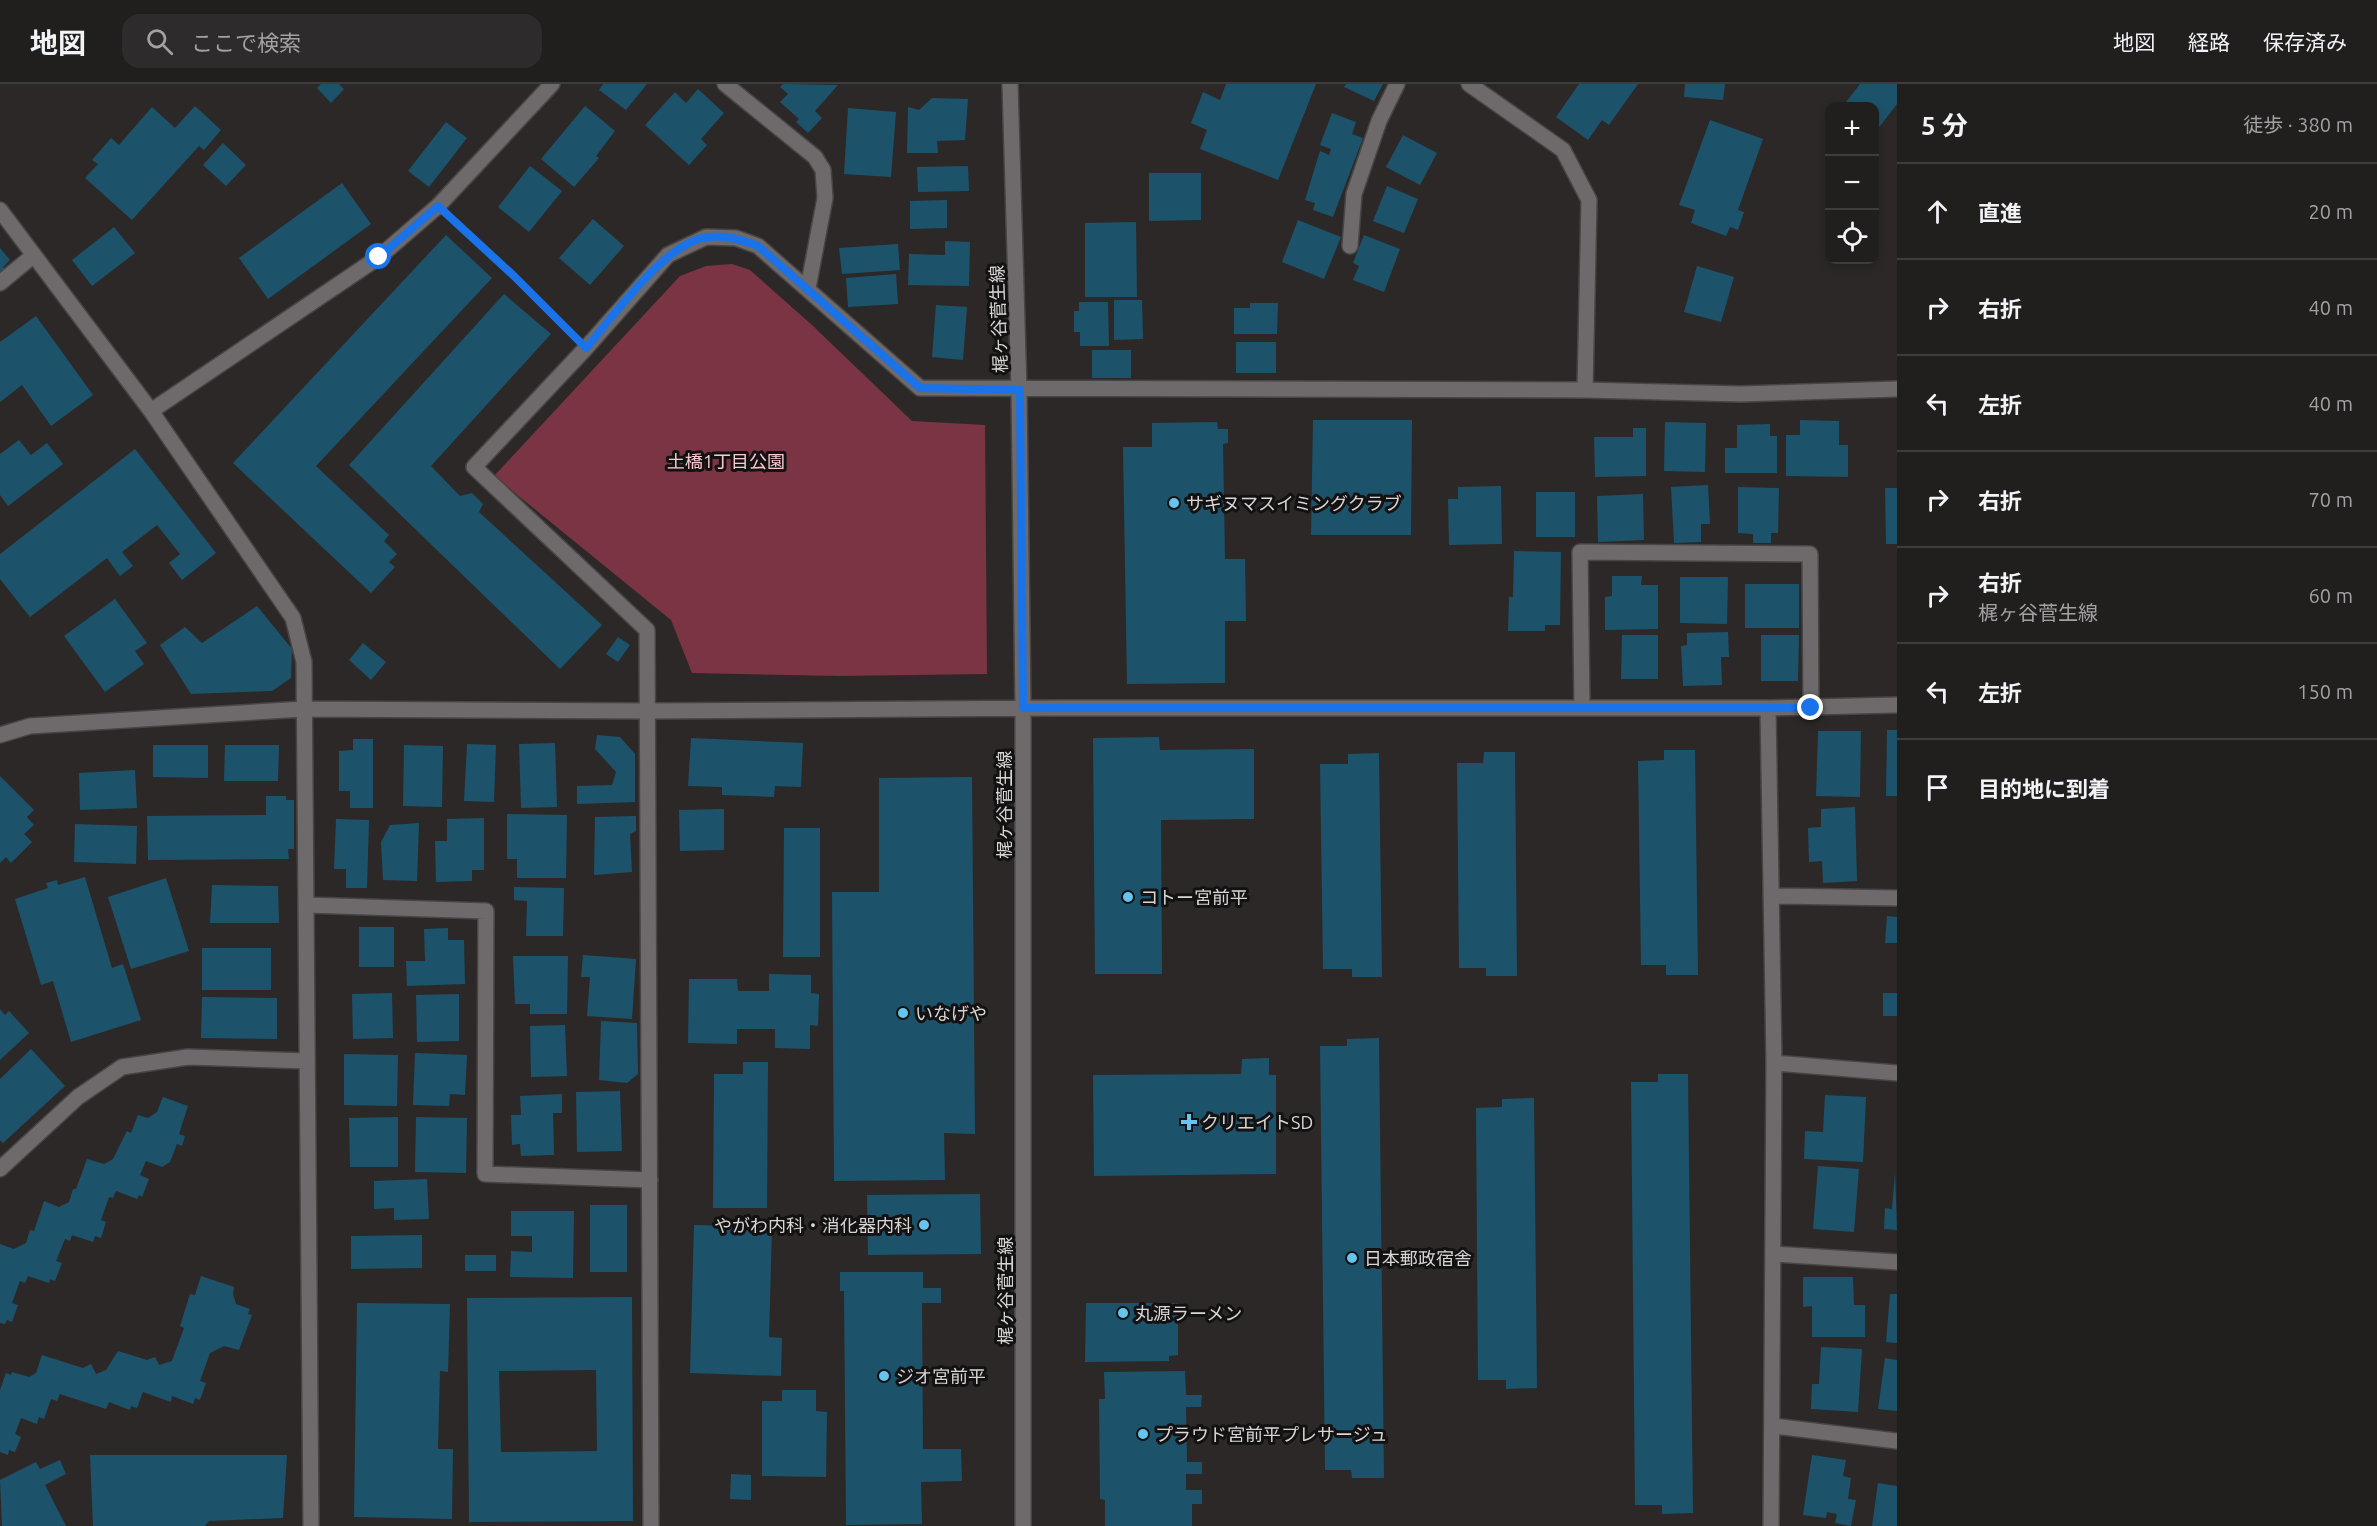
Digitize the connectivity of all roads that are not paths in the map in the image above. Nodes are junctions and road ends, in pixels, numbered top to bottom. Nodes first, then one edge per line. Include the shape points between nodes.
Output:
1 (552, 84) edge
2 (725, 84) edge
3 (1010, 84) edge
4 (1397, 84) edge
5 (1469, 84) edge
6 (0, 210) edge
7 (1350, 246) dead end
8 (34, 255) junction
9 (0, 283) edge
10 (808, 288) junction
11 (1897, 389) edge
12 (1020, 390) junction
13 (1585, 390) junction
14 (151, 411) junction
15 (1897, 705) edge
16 (1582, 707) junction
17 (1023, 708) junction
18 (1768, 708) junction
19 (1811, 708) junction
20 (304, 709) junction
21 (649, 711) junction
22 (0, 735) edge
23 (1771, 896) junction
24 (1897, 898) edge
25 (307, 905) junction
26 (306, 1061) junction
27 (1774, 1063) junction
28 (1897, 1073) edge
29 (0, 1169) edge
30 (650, 1180) junction
31 (1774, 1254) junction
32 (1897, 1262) edge
33 (1774, 1426) junction
34 (1897, 1442) edge
35 (311, 1526) edge
36 (651, 1526) edge
37 (1023, 1526) edge
38 (1771, 1526) edge

1 - 14 street via 438,206 379,257
2 - 10 street via 814,157 823,170 825,198
3 - 12 street, 梶ヶ谷菅生線
4 - 7 street via 1379,121 1354,194
5 - 13 street via 1563,150 1589,200
6 - 8 street
8 - 9 street
8 - 14 street
10 - 12 street via 920,388
10 - 21 street via 758,246 736,238 706,237 668,255 474,467 647,630
11 - 13 street via 1741,394
12 - 13 street
12 - 17 street, 梶ヶ谷菅生線
14 - 20 street via 292,618 304,662
15 - 19 street
16 - 17 street
16 - 18 street
16 - 19 street via 1580,552 1810,554
17 - 21 street
17 - 37 street, 梶ヶ谷菅生線
18 - 19 street
18 - 23 street
20 - 21 street
20 - 22 street via 30,726
20 - 25 street
21 - 30 street
23 - 24 street
23 - 27 street
25 - 26 street
25 - 30 street via 486,911 485,1174
26 - 29 street via 188,1057 122,1067 78,1097
26 - 35 street
27 - 28 street
27 - 31 street
30 - 36 street
31 - 32 street
31 - 33 street
33 - 34 street
33 - 38 street

